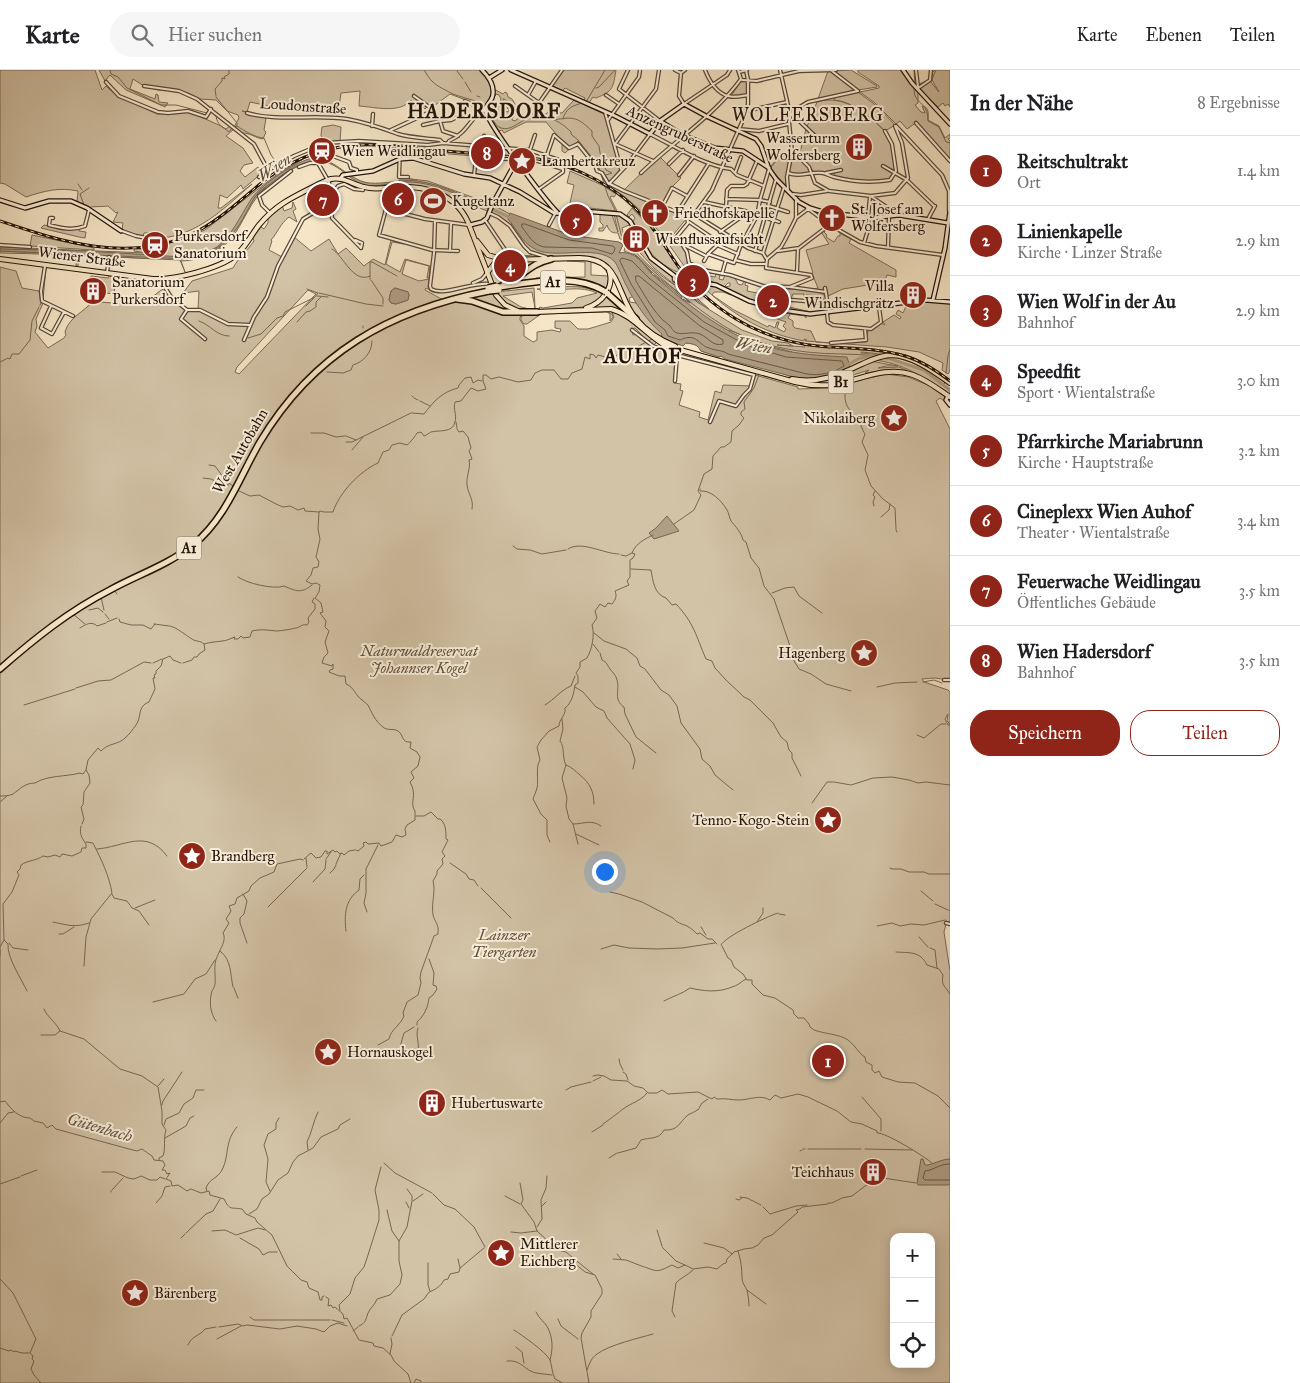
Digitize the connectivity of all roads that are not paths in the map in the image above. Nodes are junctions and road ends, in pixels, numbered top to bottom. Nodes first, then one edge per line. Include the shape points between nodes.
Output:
1 (482, 70) edge
2 (502, 70) edge
3 (511, 70) edge
4 (562, 70) edge
5 (628, 70) edge
6 (640, 70) edge
7 (659, 70) edge
8 (675, 70) edge
9 (685, 70) edge
10 (705, 70) edge
11 (730, 70) edge
12 (746, 70) edge
13 (780, 70) edge
14 (832, 70) edge
15 (836, 70) edge
16 (903, 70) edge
17 (916, 70) edge
18 (931, 70) edge
19 (738, 71) edge
20 (681, 73) junction
21 (781, 75) junction
22 (490, 78) junction
23 (741, 80) junction
24 (748, 80) junction
25 (536, 81) junction
26 (106, 82) dead end
27 (713, 84) junction
28 (144, 86) dead end
29 (515, 86) dead end
30 (550, 87) junction
31 (917, 88) junction
32 (626, 94) junction
33 (528, 95) junction
34 (606, 95) dead end
35 (748, 95) junction
36 (414, 96) dead end
37 (729, 96) junction
38 (464, 101) dead end
39 (787, 102) junction
40 (539, 103) junction
41 (684, 104) junction
42 (619, 105) junction
43 (642, 108) junction
44 (485, 109) junction
45 (210, 110) junction
46 (746, 111) junction
47 (605, 112) junction
48 (247, 113) dead end
49 (537, 113) dead end
50 (373, 114) dead end
51 (791, 114) junction
52 (612, 115) junction
53 (706, 116) junction
54 (456, 118) dead end
55 (440, 121) junction
56 (608, 121) junction
57 (660, 121) junction
58 (916, 123) dead end
59 (630, 124) junction
60 (789, 124) junction
61 (950, 124) edge
62 (423, 125) dead end
63 (372, 126) junction
64 (391, 130) junction
65 (739, 130) junction
66 (885, 131) dead end
67 (650, 134) junction
68 (683, 135) junction
69 (459, 136) junction
70 (484, 136) dead end
71 (535, 136) dead end
72 (815, 136) dead end
73 (442, 143) junction
74 (448, 143) junction
75 (615, 144) junction
76 (672, 145) junction
77 (488, 146) junction
78 (508, 148) junction
79 (400, 149) dead end
80 (792, 149) junction
81 (530, 150) junction
82 (683, 150) junction
83 (730, 150) junction
84 (636, 153) junction
85 (330, 156) dead end
86 (547, 156) junction
87 (694, 156) junction
88 (741, 157) dead end
89 (400, 159) junction
90 (510, 159) dead end
91 (517, 160) junction
92 (653, 161) junction
93 (757, 161) junction
94 (950, 161) edge
95 (566, 162) dead end
96 (709, 163) junction
97 (670, 164) dead end
98 (882, 166) dead end
99 (299, 167) dead end
100 (722, 169) junction
101 (769, 169) junction
102 (268, 170) junction
103 (622, 170) junction
104 (841, 170) dead end
105 (291, 171) dead end
106 (357, 172) junction
107 (896, 172) junction
108 (641, 173) dead end
109 (735, 173) junction
110 (812, 173) junction
111 (824, 173) junction
112 (788, 174) junction
113 (679, 175) dead end
114 (474, 176) junction
115 (259, 177) dead end
116 (342, 177) junction
117 (408, 177) dead end
118 (776, 179) junction
119 (328, 180) junction
120 (749, 180) junction
121 (908, 180) junction
122 (608, 183) junction
123 (503, 184) junction
124 (764, 186) junction
125 (784, 187) junction
126 (539, 189) junction
127 (363, 190) dead end
128 (788, 190) junction
129 (829, 191) junction
130 (793, 194) junction
131 (330, 196) junction
132 (687, 196) junction
133 (870, 196) junction
134 (949, 197) edge
135 (796, 198) junction
136 (726, 199) junction
137 (0, 200) edge
138 (760, 200) junction
139 (704, 202) junction
140 (770, 202) junction
141 (551, 205) junction
142 (662, 206) junction
143 (769, 206) junction
144 (332, 207) junction
145 (726, 207) junction
146 (777, 209) junction
147 (809, 209) junction
148 (89, 210) junction
149 (317, 210) junction
150 (551, 211) junction
151 (270, 212) junction
152 (489, 212) junction
153 (748, 212) junction
154 (788, 212) dead end
155 (950, 212) edge
156 (557, 213) junction
157 (676, 213) junction
158 (694, 214) junction
159 (757, 214) junction
160 (899, 215) junction
161 (889, 216) junction
162 (688, 217) junction
163 (766, 217) junction
164 (868, 217) junction
165 (53, 218) dead end
166 (467, 218) junction
167 (796, 218) junction
168 (485, 220) junction
169 (774, 220) junction
170 (928, 220) junction
171 (435, 221) junction
172 (689, 222) junction
173 (780, 222) dead end
174 (828, 223) junction
175 (948, 223) junction
176 (451, 224) junction
177 (462, 225) junction
178 (470, 225) junction
179 (549, 225) dead end
180 (121, 231) joint
181 (720, 232) junction
182 (474, 236) junction
183 (727, 236) junction
184 (158, 240) dead end
185 (353, 240) dead end
186 (720, 243) junction
187 (864, 243) junction
188 (682, 244) junction
189 (741, 244) junction
190 (0, 245) edge
191 (159, 246) dead end
192 (717, 246) junction
193 (782, 246) junction
194 (30, 247) dead end
195 (888, 247) junction
196 (798, 249) junction
197 (434, 250) junction
198 (786, 250) junction
199 (450, 251) junction
200 (755, 251) junction
201 (157, 252) dead end
202 (458, 252) dead end
203 (776, 252) junction
204 (763, 253) junction
205 (738, 254) junction
206 (943, 254) junction
207 (509, 255) junction
208 (707, 255) junction
209 (109, 257) dead end
210 (0, 258) edge
211 (549, 258) junction
212 (767, 259) junction
213 (726, 260) junction
214 (507, 261) junction
215 (513, 261) junction
216 (704, 261) dead end
217 (736, 261) junction
218 (603, 263) junction
219 (45, 264) junction
220 (766, 264) junction
221 (491, 267) junction
222 (108, 272) junction
223 (797, 272) junction
224 (488, 273) junction
225 (722, 274) junction
226 (674, 275) junction
227 (165, 278) junction
228 (490, 279) junction
229 (464, 286) junction
230 (790, 287) junction
231 (492, 288) junction
232 (825, 288) dead end
233 (686, 292) dead end
234 (826, 292) junction
235 (780, 299) dead end
236 (449, 300) junction
237 (933, 300) junction
238 (950, 302) edge
239 (828, 304) junction
240 (51, 306) junction
241 (879, 307) junction
242 (574, 310) junction
243 (186, 311) junction
244 (64, 312) junction
245 (537, 312) junction
246 (828, 313) junction
247 (73, 316) dead end
248 (634, 319) junction
249 (250, 325) junction
250 (865, 329) junction
251 (632, 330) dead end
252 (205, 339) dead end
253 (244, 340) dead end
254 (831, 343) dead end
255 (659, 344) junction
256 (677, 355) junction
257 (700, 359) junction
258 (760, 371) junction
259 (675, 382) dead end
260 (950, 383) edge
261 (948, 397) edge
262 (950, 405) edge
263 (710, 422) dead end
264 (0, 668) edge
265 (944, 680) dead end
266 (950, 680) edge
267 (946, 924) dead end
268 (950, 924) edge

1 - 22 main road
2 - 22 main road
3 - 25 main road, Anzengruberstraße
4 - 30 street
5 - 32 street via 620,89
6 - 32 street via 639,77
7 - 43 street via 656,90
8 - 20 street
9 - 20 street
10 - 27 street
11 - 27 street
12 - 19 street
12 - 24 street
13 - 21 street
14 - 15 street
14 - 21 street via 800,70
14 - 51 street via 858,91 805,103
16 - 31 main road
17 - 31 street
18 - 31 street via 930,80
19 - 23 street
20 - 41 street via 679,96
21 - 24 street
21 - 39 street
22 - 44 main road via 493,95
23 - 24 street
23 - 37 street
24 - 35 street
25 - 30 main road, Anzengruberstraße
25 - 33 street
26 - 45 street via 119,96 158,112 184,110 203,117
27 - 37 street
27 - 41 street
28 - 45 street via 184,93 198,99
29 - 33 street
30 - 40 street
30 - 47 main road, Anzengruberstraße
31 - 61 main road
32 - 42 street
32 - 43 street
33 - 40 street
34 - 42 street
35 - 37 street
35 - 46 street
36 - 64 street via 432,109 430,112
37 - 53 street
38 - 44 street
39 - 46 street
39 - 51 street
40 - 49 street
41 - 53 main road
41 - 57 main road
42 - 52 street
43 - 57 street
43 - 59 street
44 - 69 street
44 - 78 main road via 490,123
45 - 102 street via 256,146
46 - 65 street
47 - 52 main road, Anzengruberstraße
47 - 56 street
48 - 63 street, Loudonstraße via 267,117 339,118
50 - 63 street
51 - 60 street
51 - 72 street
52 - 56 street
52 - 59 main road, Anzengruberstraße
53 - 65 main road
53 - 68 street
54 - 55 street
55 - 62 street
55 - 69 street via 444,132
56 - 75 street
57 - 67 main road
57 - 68 main road
58 - 94 street
59 - 67 main road, Anzengruberstraße
59 - 75 street
60 - 65 street via 759,131
60 - 80 street
63 - 64 street, Loudonstraße
64 - 73 street, Loudonstraße
65 - 83 street
65 - 101 main road via 758,141
66 - 107 street via 892,144
67 - 76 street, Anzengruberstraße
67 - 84 street
68 - 76 street
68 - 83 main road via 715,148
69 - 74 street
70 - 77 street
71 - 81 street
73 - 74 street
73 - 102 street via 358,141 324,144
74 - 77 street
75 - 84 street
75 - 103 street
76 - 82 street, Anzengruberstraße
76 - 92 street
77 - 78 street
78 - 81 street
78 - 91 main road
79 - 89 street
80 - 110 street
80 - 112 street
81 - 86 street
82 - 87 street, Anzengruberstraße
82 - 97 street
83 - 93 main road via 743,151
83 - 100 street
84 - 92 street
84 - 103 street
85 - 106 street via 349,162
86 - 95 street
86 - 122 street via 554,135 569,148 579,144
87 - 96 street, Anzengruberstraße
87 - 113 street
88 - 109 street
89 - 106 main road via 375,171
89 - 114 main road via 417,159
89 - 117 street via 399,177
90 - 114 street via 476,158
91 - 123 main road
91 - 126 main road
91 - 126 street via 538,161 563,170
92 - 108 street
93 - 101 main road
93 - 120 street
96 - 100 street, Anzengruberstraße
96 - 132 street
98 - 107 street
99 - 119 street via 318,163
100 - 109 street, Anzengruberstraße
100 - 139 street
101 - 118 main road
101 - 124 street
102 - 115 street
103 - 122 street
104 - 111 street
105 - 151 street via 259,196 262,205
106 - 116 main road
107 - 111 street via 890,180 870,183
107 - 121 street
109 - 120 street, Anzengruberstraße
110 - 111 street
110 - 112 street
110 - 129 street via 816,183
112 - 128 street
114 - 123 main road
116 - 119 main road, B1
116 - 166 main road, B1 via 365,188 413,187 436,192 454,202
118 - 125 main road
118 - 140 street
119 - 131 street
119 - 151 main road, B1 via 284,201
120 - 124 street, Anzengruberstraße
120 - 136 street via 746,186 728,188
121 - 133 street via 897,192
121 - 134 street via 896,126 940,172
121 - 170 street via 935,206
122 - 142 street
123 - 150 main road
123 - 152 main road
124 - 138 street
125 - 128 main road
125 - 146 street
126 - 141 main road
127 - 131 street via 338,185
128 - 130 main road
129 - 130 street
129 - 133 street
130 - 135 main road
131 - 144 street
131 - 149 street
132 - 142 street via 672,188
132 - 157 street
133 - 160 street
133 - 164 street
134 - 155 street
135 - 147 main road
135 - 167 street
136 - 138 street
136 - 145 street
137 - 148 main road via 25,208 49,201 66,201
138 - 140 street
138 - 159 street
139 - 145 street
139 - 158 street
140 - 143 street
141 - 150 main road
141 - 156 main road
142 - 157 street
143 - 146 street
143 - 163 street
144 - 149 street via 323,215
144 - 185 street via 332,218
145 - 153 street
146 - 154 street
146 - 169 street
147 - 164 main road
147 - 167 street
147 - 174 street
148 - 165 street via 82,228 49,225 50,218
148 - 180 main road
149 - 249 street via 304,217 299,225 278,266 267,297
150 - 156 main road
151 - 227 main road, Wiener Straße / B1 via 242,249 230,259 207,269
152 - 168 main road
152 - 211 street via 510,226 530,252
153 - 159 street
153 - 181 street
155 - 175 main road
156 - 179 street
156 - 226 main road via 581,211 623,215 630,220 651,258
157 - 162 street
158 - 162 street
158 - 181 street
159 - 163 street
159 - 189 street
160 - 161 main road
160 - 170 main road
161 - 164 main road
161 - 195 street
162 - 172 street
163 - 169 street
163 - 200 street
164 - 187 street
166 - 177 street
166 - 178 main road, B1
167 - 193 street
168 - 178 main road
168 - 207 street
169 - 173 street
169 - 204 street
170 - 175 main road
171 - 176 street
171 - 197 street
171 - 197 street via 386,210 379,235
172 - 186 street
172 - 188 street via 674,240
174 - 187 street
174 - 196 street
175 - 206 main road
176 - 177 street
176 - 199 street
177 - 178 street
178 - 182 main road, B1
180 - 184 street
181 - 183 street
182 - 214 main road, B1 via 488,255
182 - 224 main road, B1
183 - 186 street
183 - 189 street
186 - 192 street
187 - 195 street
188 - 208 street
188 - 225 street via 688,252 689,263
189 - 200 street
189 - 205 street
190 - 194 street
191 - 201 street
192 - 205 street
192 - 208 street
193 - 198 street
193 - 203 street
195 - 206 street
196 - 198 street
196 - 223 street
197 - 199 street
197 - 229 street via 430,289 438,292
198 - 203 street
199 - 202 street
200 - 204 street
203 - 212 street
204 - 212 street
205 - 217 street
206 - 237 main road
207 - 214 street
207 - 215 street
208 - 213 street
208 - 216 street
209 - 222 street
210 - 219 main road, Wiener Straße / B1
211 - 215 main road, B1
211 - 218 main road, B1 via 586,258
211 - 231 highway via 513,280
212 - 220 street
213 - 217 street
213 - 225 street
214 - 215 main road, B1
214 - 221 main road
217 - 220 street
218 - 242 main road via 611,276 608,292 596,304
218 - 248 main road, B1 via 613,273
219 - 222 main road, Wiener Straße / B1
219 - 240 street via 42,301
220 - 223 street via 767,269
221 - 224 main road
221 - 228 main road
222 - 227 main road, Wiener Straße / B1
223 - 230 street via 812,277
224 - 228 main road, B1
224 - 229 street
225 - 230 street via 762,286
226 - 233 street via 674,280 687,288
226 - 246 main road, bridge via 689,283 714,284 757,303 804,314
227 - 243 street via 170,296
228 - 231 main road, B1
229 - 231 street via 476,283
230 - 234 street
231 - 236 highway, West Autobahn / A1
231 - 245 main road, B1 via 508,307
231 - 248 highway, West Autobahn / A1 via 574,284 593,287 606,293
231 - 264 highway, West Autobahn / A1 via 435,300 397,315 337,351 304,380 282,406 257,442 218,514 192,542 163,562 109,586 75,606 32,638
232 - 234 street
234 - 239 street
235 - 239 street
236 - 245 highway via 472,301 503,312
236 - 264 highway, West Autobahn / A1 via 395,319 339,353 306,382 284,408 259,443 230,501 194,544 173,559 76,609
237 - 238 main road
237 - 241 main road
239 - 246 street
240 - 244 street
240 - 244 street via 42,329 54,334
241 - 246 main road
241 - 250 street via 880,322
242 - 245 main road, B1
242 - 248 main road, B1 via 611,309
243 - 249 street via 200,310 228,324
243 - 252 street via 181,319
244 - 247 street
246 - 250 street via 828,322 834,325
248 - 255 main road, B1
248 - 258 main road, B1 via 669,344
249 - 253 street
250 - 254 street via 866,340
251 - 255 street via 649,344
255 - 256 street
255 - 257 main road, B1
256 - 257 street
256 - 259 street
257 - 258 main road, B1
257 - 263 street via 754,375 751,386 736,406 719,401
258 - 260 main road, B1 via 820,381 888,355 917,362
258 - 261 main road, B1 via 817,385 835,384 878,372 900,372 920,378
261 - 262 main road
265 - 266 street
267 - 268 street

